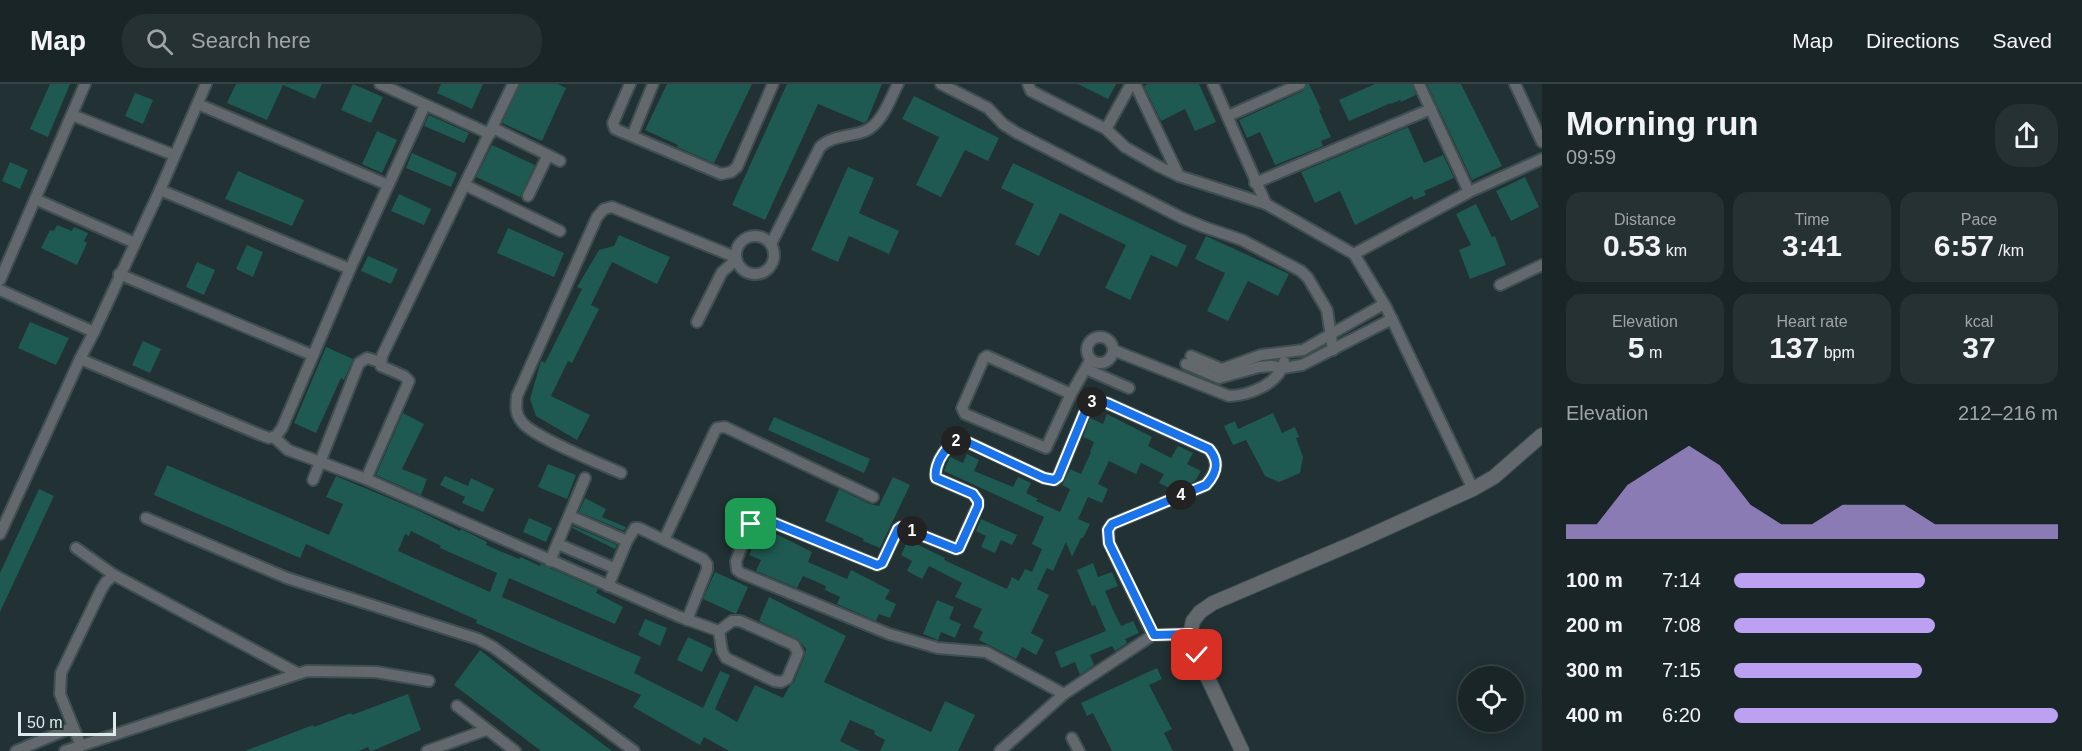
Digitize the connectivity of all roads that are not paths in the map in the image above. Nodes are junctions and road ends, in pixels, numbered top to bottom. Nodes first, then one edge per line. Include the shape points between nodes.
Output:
1 (85, 84) edge
2 (206, 84) edge
3 (380, 84) edge
4 (513, 84) edge
5 (630, 84) edge
6 (653, 84) edge
7 (773, 84) edge
8 (898, 84) edge
9 (941, 84) edge
10 (1028, 84) edge
11 (1131, 84) edge
12 (1136, 84) edge
13 (1213, 84) edge
14 (1300, 84) edge
15 (1419, 84) edge
16 (1515, 84) edge
17 (405, 89) edge
18 (198, 104) junction
19 (425, 105) junction
20 (1431, 109) junction
21 (72, 115) junction
22 (1228, 116) junction
23 (1106, 129) junction
24 (492, 131) junction
25 (632, 136) junction
26 (1542, 142) edge
27 (174, 155) junction
28 (548, 155) junction
29 (1542, 159) edge
30 (560, 160) dead end
31 (1179, 176) junction
32 (1256, 183) junction
33 (388, 185) junction
34 (465, 185) junction
35 (160, 190) junction
36 (1469, 192) junction
37 (528, 196) dead end
38 (35, 199) junction
39 (1266, 204) junction
40 (560, 231) dead end
41 (135, 243) junction
42 (771, 244) junction
43 (1354, 254) junction
44 (737, 261) junction
45 (1542, 265) edge
46 (350, 268) junction
47 (119, 274) junction
48 (0, 280) edge
49 (1500, 285) dead end
50 (0, 290) edge
51 (1384, 304) junction
52 (1392, 319) junction
53 (700, 324) dead end
54 (94, 332) junction
55 (1329, 334) junction
56 (1113, 350) junction
57 (1333, 350) junction
58 (1286, 353) junction
59 (312, 355) junction
60 (80, 358) junction
61 (380, 362) junction
62 (1089, 364) junction
63 (1283, 368) junction
64 (1129, 388) dead end
65 (1071, 394) junction
66 (1542, 435) edge
67 (274, 437) junction
68 (320, 462) junction
69 (621, 473) dead end
70 (585, 478) dead end
71 (366, 479) junction
72 (313, 480) dead end
73 (1473, 489) junction
74 (873, 497) dead end
75 (570, 516) junction
76 (146, 518) dead end
77 (0, 534) edge
78 (664, 540) junction
79 (627, 541) junction
80 (558, 544) junction
81 (76, 548) dead end
82 (550, 561) junction
83 (614, 568) junction
84 (114, 575) junction
85 (608, 586) junction
86 (687, 620) junction
87 (719, 631) junction
88 (1190, 634) junction
89 (1154, 635) junction
90 (297, 673) junction
91 (429, 681) dead end
92 (1064, 694) junction
93 (457, 706) dead end
94 (73, 727) junction
95 (486, 730) junction
96 (1072, 738) dead end
97 (81, 746) junction
98 (16, 751) edge
99 (65, 751) edge
100 (427, 751) edge
101 (515, 751) edge
102 (634, 751) edge
103 (1000, 751) edge
104 (1079, 751) edge
105 (1242, 751) edge

1 - 21 street
2 - 18 street
3 - 17 street
4 - 24 street
5 - 25 street via 613,123 617,130
6 - 25 street
7 - 25 street via 737,167 731,172 721,174
8 - 42 street via 879,118 867,130 820,147
9 - 55 street via 988,108 1017,134 1182,218 1242,240 1300,271 1327,310
10 - 23 street via 1041,97
11 - 23 street
12 - 31 street
13 - 22 street
14 - 22 street
15 - 20 street
16 - 26 street
17 - 19 street
18 - 27 street
18 - 33 street
19 - 24 street
19 - 33 street
20 - 32 street
20 - 36 street
21 - 27 street
21 - 38 street
22 - 32 street
23 - 31 street via 1137,155
24 - 28 street
24 - 34 street
27 - 35 street
28 - 30 street
28 - 37 street
29 - 36 street
31 - 39 street
32 - 39 street
33 - 46 street
34 - 40 street
34 - 61 street
35 - 41 street
35 - 46 street
36 - 43 street
38 - 41 street
38 - 48 street
39 - 43 street
41 - 47 street
42 - 44 street via 762,237 750,236 740,242
42 - 44 street via 774,257 763,273 750,274
43 - 51 street
44 - 53 street
44 - 69 street via 612,207 597,217 517,396 516,408 531,430
45 - 49 street
46 - 59 street
47 - 54 street
47 - 59 street
50 - 54 street
51 - 52 street
51 - 55 street
52 - 57 street
52 - 73 street
54 - 60 street
55 - 57 street
55 - 58 street via 1304,350
56 - 62 street via 1107,361
56 - 62 street via 1107,340 1095,339 1088,348
56 - 63 street via 1229,396 1268,384
57 - 63 street via 1302,365
58 - 63 street
58 - 63 street via 1261,355 1222,369 1188,360 1220,378 1259,367
59 - 67 street via 282,428
60 - 67 street via 261,435
60 - 77 street
61 - 68 street via 367,358 359,363
61 - 71 street via 409,381
62 - 64 street
62 - 65 street
65 - 65 street via 987,356 963,412 1045,449
66 - 73 street via 1494,477
67 - 68 street via 288,450
68 - 71 street
68 - 72 street
70 - 75 street
71 - 82 street
73 - 88 street via 1213,603 1193,621
74 - 78 street via 721,427 715,431
75 - 79 street
75 - 80 street
76 - 102 street via 287,578 478,639
78 - 79 street via 635,528
78 - 86 street via 707,564
79 - 83 street
80 - 82 street
80 - 83 street
81 - 84 street
82 - 85 street
83 - 85 street
84 - 90 street
84 - 94 street via 101,590 61,674 60,694
85 - 86 street
86 - 87 street
87 - 87 street via 726,658 774,681 787,679 798,653 794,645 740,621 732,621
88 - 89 street
88 - 105 street
89 - 92 street
89 - 92 street via 1109,543 1108,530 1112,524 1206,485 1214,476 1215,456 1209,449 1097,400 1086,409 1054,480 965,441 950,444 936,469 936,478 973,494 978,501 959,548 901,527 882,563 877,565 762,518 751,524 736,561 741,573 889,634 938,648 986,652
90 - 91 street via 350,670
90 - 97 street
92 - 103 street
93 - 95 street
94 - 97 street
94 - 98 street
95 - 100 street
95 - 101 street
96 - 104 street
97 - 99 street

